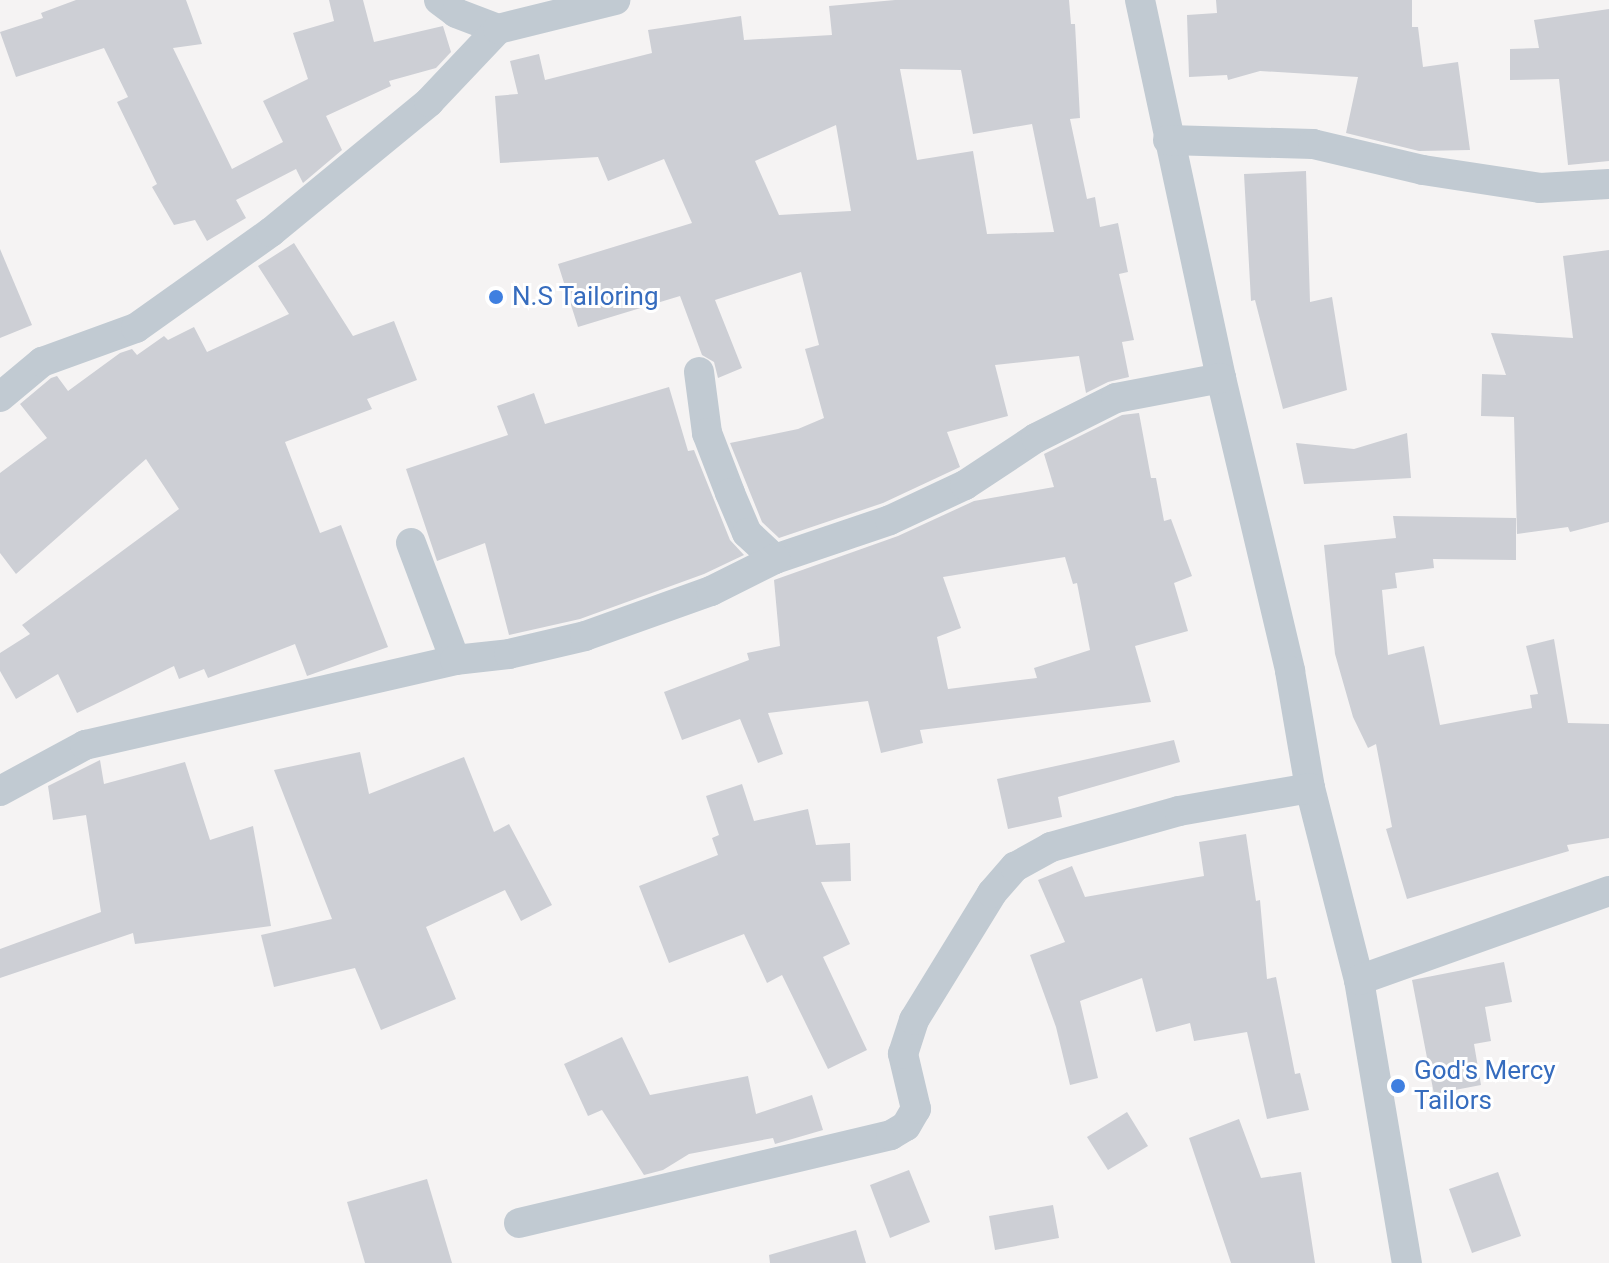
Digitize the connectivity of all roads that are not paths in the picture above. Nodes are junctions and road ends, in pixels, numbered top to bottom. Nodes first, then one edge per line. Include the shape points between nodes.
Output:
1 (439, 0) edge
2 (615, 0) edge
3 (1140, 0) edge
4 (498, 29) junction
5 (1168, 140) junction
6 (1609, 184) edge
7 (699, 372) dead end
8 (1221, 378) junction
9 (0, 397) edge
10 (411, 543) dead end
11 (775, 559) junction
12 (455, 660) junction
13 (1310, 788) junction
14 (0, 791) edge
15 (1609, 891) edge
16 (1359, 980) junction
17 (519, 1223) dead end
18 (1407, 1263) edge

1 - 4 street via 456,13
2 - 4 street
3 - 5 street
4 - 9 street via 429,102 271,232 136,328 42,362
5 - 6 street via 1313,144 1470,179 1540,188
5 - 8 street
7 - 11 street via 707,433 730,493 747,533
8 - 11 street via 1116,398 1036,438 965,485 890,520
8 - 13 street via 1290,671
10 - 12 street
11 - 12 street via 711,591 585,636
12 - 14 street via 85,745
13 - 16 street
13 - 17 street via 1179,811 1051,847 1015,867 992,893 914,1020 903,1054 916,1109 906,1126 891,1135
15 - 16 street
16 - 18 street

